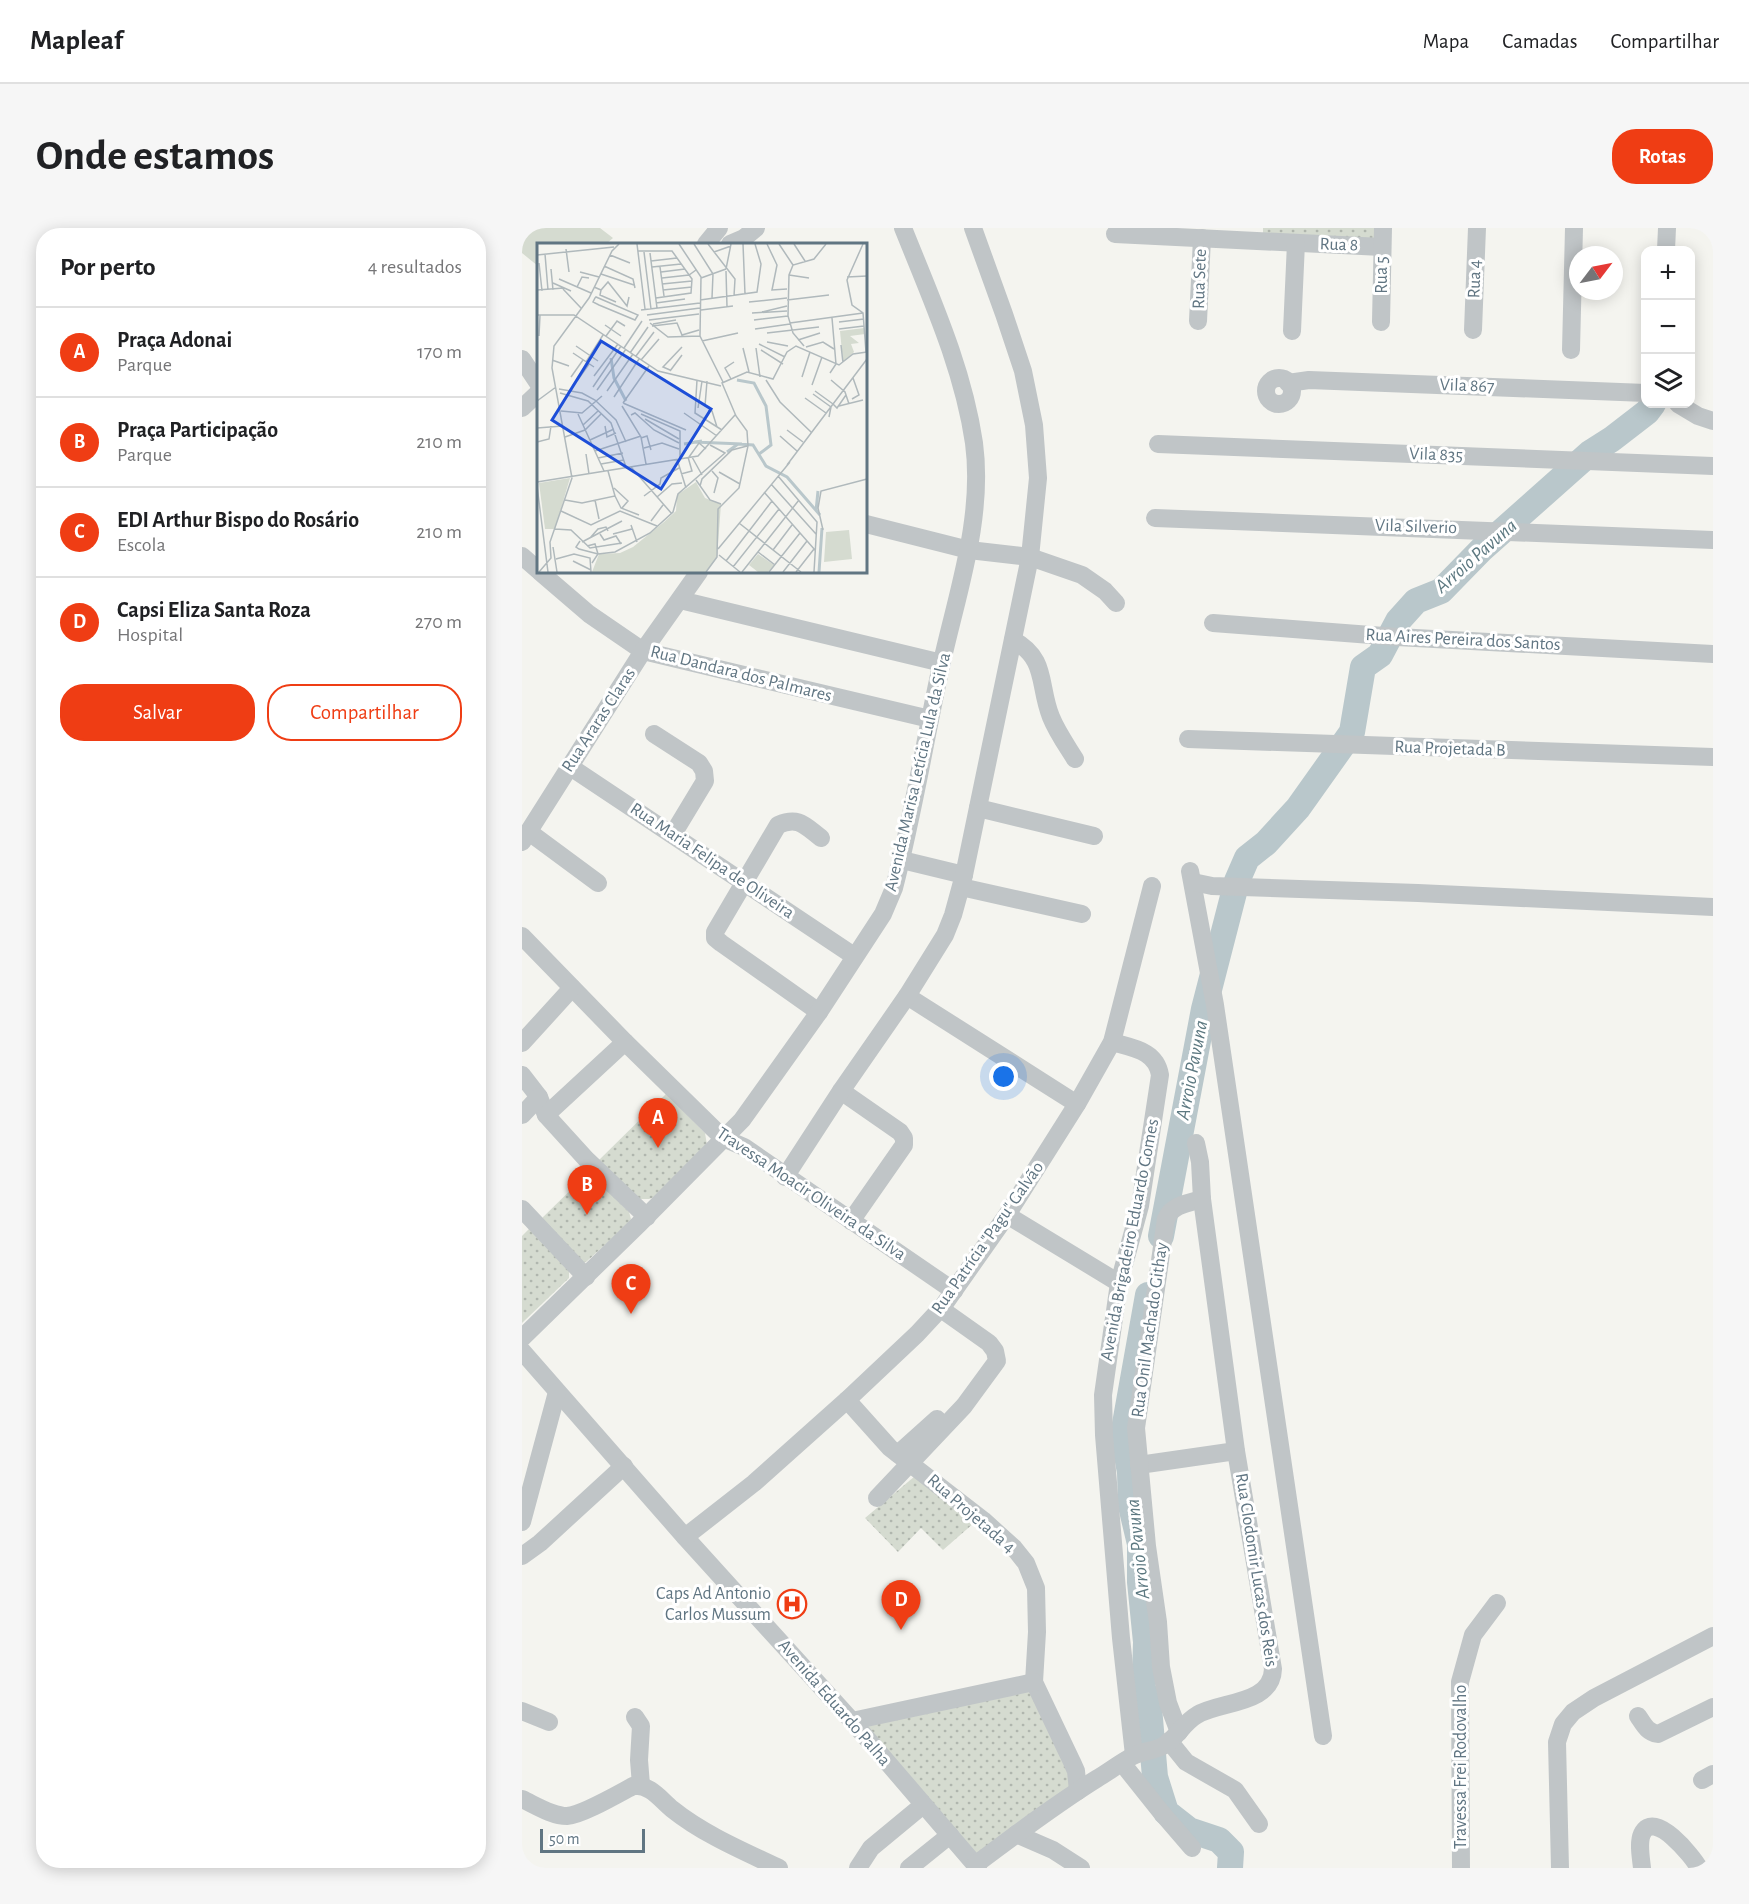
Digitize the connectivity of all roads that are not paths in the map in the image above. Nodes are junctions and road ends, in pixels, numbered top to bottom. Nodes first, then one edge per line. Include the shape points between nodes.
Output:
1 (719, 228) edge
2 (756, 228) edge
3 (903, 228) edge
4 (973, 228) edge
5 (1383, 228) edge
6 (1477, 228) edge
7 (1574, 228) edge
8 (1667, 228) edge
9 (1116, 234) dead end
10 (1256, 234) edge
11 (1202, 238) junction
12 (707, 243) edge
13 (732, 243) edge
14 (1296, 243) junction
15 (1666, 246) edge
16 (1382, 247) junction
17 (1198, 321) dead end
18 (1381, 322) dead end
19 (1473, 330) dead end
20 (1292, 331) dead end
21 (1571, 350) dead end
22 (522, 359) edge
23 (537, 382) edge
24 (1288, 383) dead end
25 (1641, 393) edge
26 (537, 394) edge
27 (522, 408) edge
28 (1685, 408) edge
29 (1713, 421) edge
30 (1158, 444) dead end
31 (1713, 466) edge
32 (1155, 518) dead end
33 (867, 524) edge
34 (1713, 540) edge
35 (969, 550) junction
36 (522, 556) edge
37 (1030, 556) junction
38 (537, 569) edge
39 (541, 573) edge
40 (698, 573) edge
41 (680, 600) junction
42 (1116, 603) dead end
43 (1212, 623) dead end
44 (1013, 640) junction
45 (643, 651) junction
46 (1713, 654) edge
47 (942, 663) junction
48 (930, 719) junction
49 (654, 734) dead end
50 (1188, 739) dead end
51 (1713, 757) edge
52 (1074, 759) dead end
53 (569, 766) junction
54 (978, 808) junction
55 (673, 834) junction
56 (1094, 836) dead end
57 (525, 837) edge
58 (820, 838) dead end
59 (902, 860) junction
60 (963, 881) junction
61 (744, 882) junction
62 (598, 883) dead end
63 (1152, 886) dead end
64 (1713, 907) edge
65 (1082, 914) dead end
66 (522, 936) edge
67 (854, 956) junction
68 (572, 988) junction
69 (907, 996) junction
70 (819, 1012) junction
71 (625, 1042) junction
72 (1112, 1042) junction
73 (522, 1043) edge
74 (522, 1075) edge
75 (841, 1091) junction
76 (539, 1097) junction
77 (1077, 1104) junction
78 (522, 1115) edge
79 (546, 1115) junction
80 (723, 1137) junction
81 (1196, 1143) dead end
82 (785, 1177) junction
83 (1202, 1198) junction
84 (522, 1209) edge
85 (1007, 1215) junction
86 (647, 1217) junction
87 (851, 1221) junction
88 (586, 1277) junction
89 (1119, 1283) junction
90 (954, 1291) junction
91 (941, 1309) junction
92 (522, 1338) edge
93 (522, 1351) edge
94 (557, 1392) junction
95 (847, 1400) junction
96 (1236, 1451) junction
97 (904, 1458) junction
98 (1139, 1465) junction
99 (624, 1466) junction
100 (877, 1498) dead end
101 (522, 1522) edge
102 (685, 1537) junction
103 (522, 1556) edge
104 (1497, 1603) dead end
105 (1713, 1636) edge
106 (1034, 1682) junction
107 (1713, 1707) edge
108 (522, 1711) edge
109 (1638, 1716) dead end
110 (635, 1717) dead end
111 (852, 1721) junction
112 (549, 1722) dead end
113 (1323, 1736) dead end
114 (1172, 1739) junction
115 (1134, 1757) junction
116 (640, 1785) junction
117 (1078, 1791) junction
118 (522, 1799) edge
119 (923, 1805) junction
120 (1259, 1824) dead end
121 (1016, 1834) junction
122 (950, 1835) junction
123 (1192, 1848) dead end
124 (976, 1866) edge
125 (779, 1868) edge
126 (858, 1868) edge
127 (909, 1868) edge
128 (1082, 1868) edge
129 (1461, 1868) edge
130 (1560, 1868) edge
131 (1642, 1868) edge
132 (1699, 1868) edge

1 - 12 street
2 - 13 street
3 - 35 street, Avenida Marisa Letícia Lula da Silva via 948,342 968,411 976,486
4 - 37 street via 1023,371 1034,425 1038,478
5 - 16 street, Rua 5
6 - 19 street, Rua 4
7 - 21 street
8 - 15 street
9 - 11 street, Rua 8
10 - 11 street, Rua 8
10 - 14 street, Rua 8
11 - 17 street, Rua Sete
14 - 16 street, Rua 8
14 - 20 street
16 - 18 street, Rua 5
22 - 23 street
24 - 25 street, Vila 867 via 1309,380
26 - 27 street
28 - 29 street
30 - 31 street, Vila 835
32 - 34 street, Vila Silverio
33 - 35 street
35 - 37 street
35 - 47 street, Avenida Marisa Letícia Lula da Silva
36 - 38 street, Rua Dandara dos Palmares
37 - 42 street via 1082,575
37 - 44 street
39 - 45 street, Rua Dandara dos Palmares via 589,614
40 - 41 street, Rua Araras Claras
41 - 45 street, Rua Araras Claras
41 - 47 street
43 - 46 street, Rua Aires Pereira dos Santos
44 - 52 street via 1033,655 1052,721
44 - 54 street
45 - 48 street, Rua Dandara dos Palmares
45 - 53 street, Rua Araras Claras
47 - 48 street, Avenida Marisa Letícia Lula da Silva
48 - 59 street, Avenida Marisa Letícia Lula da Silva
49 - 55 street via 699,763 704,771 705,782
50 - 51 street, Rua Projetada B
53 - 55 street, Rua Maria Felipa de Oliveira
53 - 57 street, Rua Araras Claras
54 - 56 street
54 - 60 street
55 - 61 street, Rua Maria Felipa de Oliveira
57 - 62 street
58 - 61 street via 798,821 778,825
59 - 60 street
59 - 67 street, Avenida Marisa Letícia Lula da Silva via 883,914
60 - 65 street
60 - 69 street via 945,935
61 - 67 street, Rua Maria Felipa de Oliveira
61 - 70 street via 715,938
63 - 72 street, Rua Patrícia "Pagu" Galvão
64 - 113 street via 1212,886 1191,876 1215,1005
66 - 68 street, Travessa Moacir Oliveira da Silva
67 - 70 street, Avenida Marisa Letícia Lula da Silva
68 - 71 street, Travessa Moacir Oliveira da Silva
68 - 73 street
69 - 75 street
69 - 77 street
70 - 80 street, Avenida Marisa Letícia Lula da Silva via 760,1097
71 - 79 street
71 - 80 street, Travessa Moacir Oliveira da Silva
72 - 77 street, Rua Patrícia "Pagu" Galvão
72 - 89 street, Avenida Brigadeiro Eduardo Gomes via 1150,1055 1160,1075 1140,1206
74 - 76 street
75 - 82 street
75 - 87 street via 904,1138 904,1145
76 - 78 street
76 - 79 street
77 - 85 street, Rua Patrícia "Pagu" Galvão
79 - 86 street
80 - 82 street, Travessa Moacir Oliveira da Silva
80 - 86 street, Avenida Marisa Letícia Lula da Silva
81 - 83 street, Rua Clodomir Lucas dos Reis
82 - 87 street, Travessa Moacir Oliveira da Silva
83 - 96 street, Rua Clodomir Lucas dos Reis
83 - 98 street, Rua Onil Machado Githay via 1174,1208 1166,1219 1138,1408
84 - 88 street
85 - 89 street
85 - 90 street, Rua Patrícia "Pagu" Galvão
86 - 88 street, Avenida Marisa Letícia Lula da Silva
87 - 90 street, Travessa Moacir Oliveira da Silva
88 - 92 street, Avenida Marisa Letícia Lula da Silva
89 - 115 street, Avenida Brigadeiro Eduardo Gomes via 1103,1395 1104,1435
90 - 91 street, Rua Patrícia "Pagu" Galvão
91 - 95 street, Rua Patrícia "Pagu" Galvão
91 - 97 street via 989,1343 997,1361 968,1401
93 - 94 street, Avenida Eduardo Palha
94 - 99 street, Avenida Eduardo Palha
94 - 101 street
95 - 97 street, Rua Projetada 4
95 - 102 street, Rua Patrícia "Pagu" Galvão via 754,1483
96 - 98 street
96 - 114 street, Rua Clodomir Lucas dos Reis via 1273,1678 1253,1696 1196,1715
97 - 100 street
97 - 106 street, Rua Projetada 4 via 983,1520 1026,1563 1036,1588
98 - 114 street, Rua Onil Machado Githay
99 - 102 street, Avenida Eduardo Palha
99 - 103 street
102 - 111 street, Avenida Eduardo Palha
104 - 129 street, Travessa Frei Rodovalho via 1473,1635 1460,1682
105 - 130 street via 1594,1698 1563,1724 1557,1742
106 - 111 street
106 - 117 street, Rua Projetada 4 via 1076,1771
107 - 109 street via 1658,1734 1646,1729
108 - 112 street
110 - 116 street via 641,1726
111 - 119 street, Avenida Eduardo Palha
114 - 115 street, Rua Clodomir Lucas dos Reis
114 - 120 street via 1186,1762 1235,1790
115 - 117 street, Rua Clodomir Lucas dos Reis
115 - 123 street via 1161,1812
116 - 118 street via 565,1816
116 - 125 street via 692,1823
117 - 121 street, Rua Clodomir Lucas dos Reis
119 - 122 street, Avenida Eduardo Palha
119 - 126 street via 871,1848
121 - 124 street, Rua Clodomir Lucas dos Reis
121 - 128 street
122 - 124 street, Avenida Eduardo Palha
122 - 127 street
131 - 132 street via 1641,1837 1649,1828 1656,1828 1676,1839

